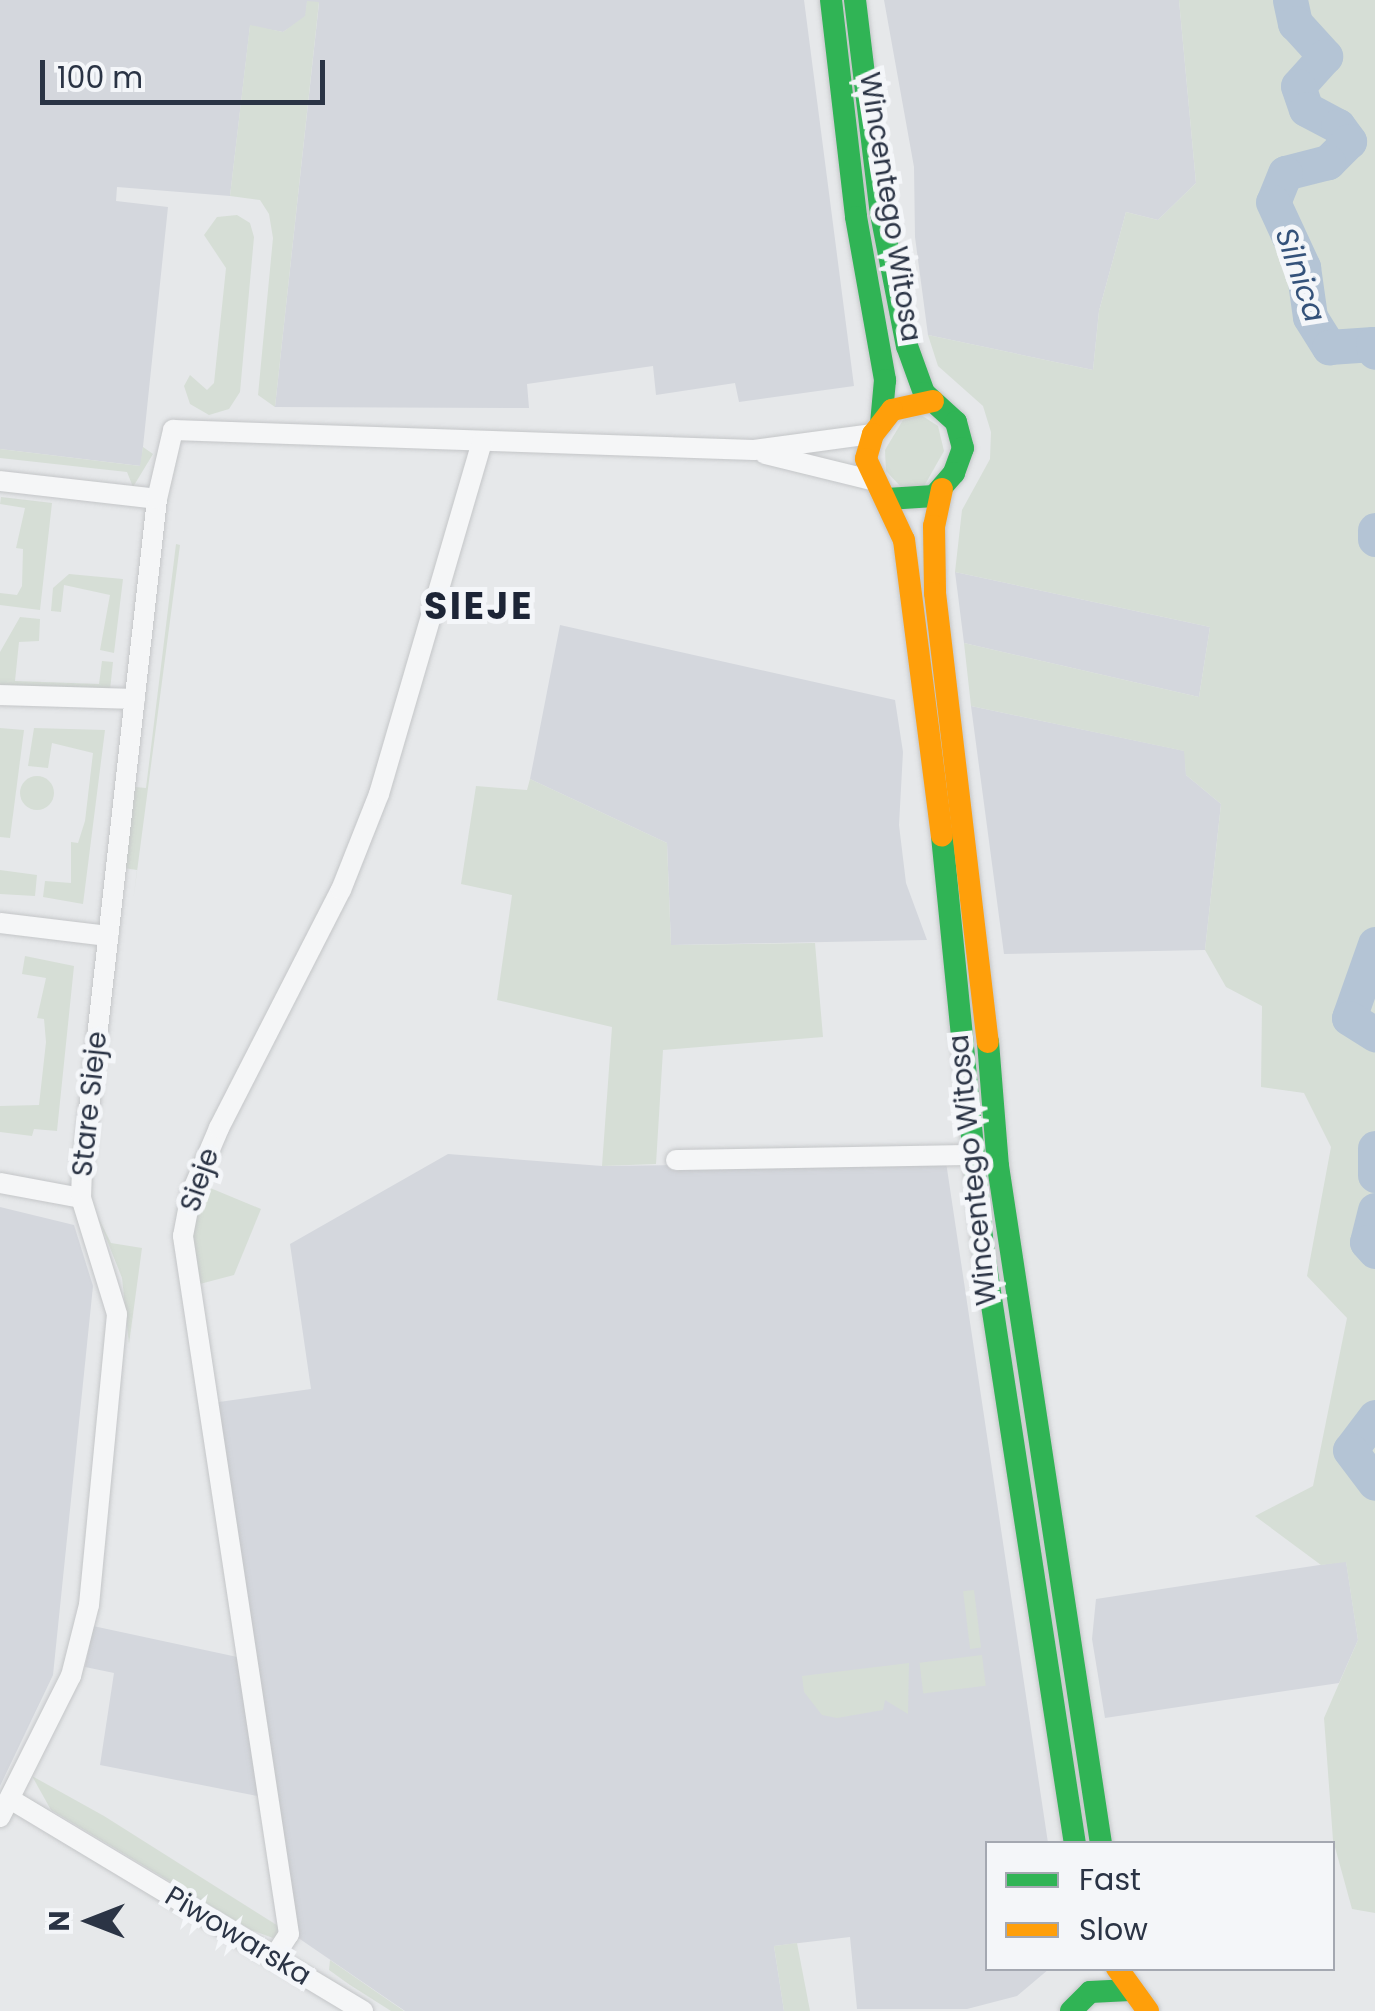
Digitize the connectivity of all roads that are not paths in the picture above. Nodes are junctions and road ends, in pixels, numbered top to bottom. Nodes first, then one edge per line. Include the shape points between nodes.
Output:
1 (831, 0) edge
2 (856, 0) edge
3 (933, 402) junction
4 (877, 429) junction
5 (482, 442) junction
6 (754, 450) junction
7 (871, 480) junction
8 (0, 481) edge
9 (942, 489) junction
10 (158, 498) junction
11 (886, 498) junction
12 (0, 695) edge
13 (134, 699) junction
14 (0, 923) edge
15 (108, 936) junction
16 (971, 1155) junction
17 (676, 1160) dead end
18 (0, 1182) edge
19 (81, 1198) junction
20 (5, 1808) edge
21 (1075, 1841) edge
22 (1101, 1841) edge
23 (274, 1957) junction
24 (1083, 1971) edge
25 (1119, 1971) edge
26 (1130, 1990) junction
27 (1075, 2006) edge
28 (362, 2011) edge
29 (1148, 2011) edge

1 - 4 main road, Wincentego Witosa via 856,216 882,359
2 - 3 main road, Wincentego Witosa via 890,270 912,364
3 - 4 main road via 899,405
3 - 9 main road via 956,422 963,448
4 - 6 street
4 - 7 main road via 866,460
5 - 6 street
5 - 10 street, Stare Sieje via 212,426 173,430
5 - 23 street, Sieje via 379,794 334,906 219,1128 191,1194 183,1236 289,1934
6 - 7 street
7 - 11 main road
8 - 10 street
9 - 11 main road via 926,499
9 - 22 main road, Wincentego Witosa via 934,526 935,592 976,900 998,1166
10 - 13 street, Stare Sieje
11 - 16 main road, Wincentego Witosa via 904,540 959,980
12 - 13 street
13 - 15 street, Stare Sieje
14 - 15 street
15 - 19 street, Stare Sieje
16 - 17 street
16 - 21 main road, Wincentego Witosa
18 - 19 street
19 - 20 street, Stare Sieje via 117,1314 89,1605 70,1676
20 - 23 street, Piwowarska
23 - 28 street, Piwowarska
24 - 27 main road
25 - 26 main road
26 - 27 main road via 1090,1992
26 - 29 main road

